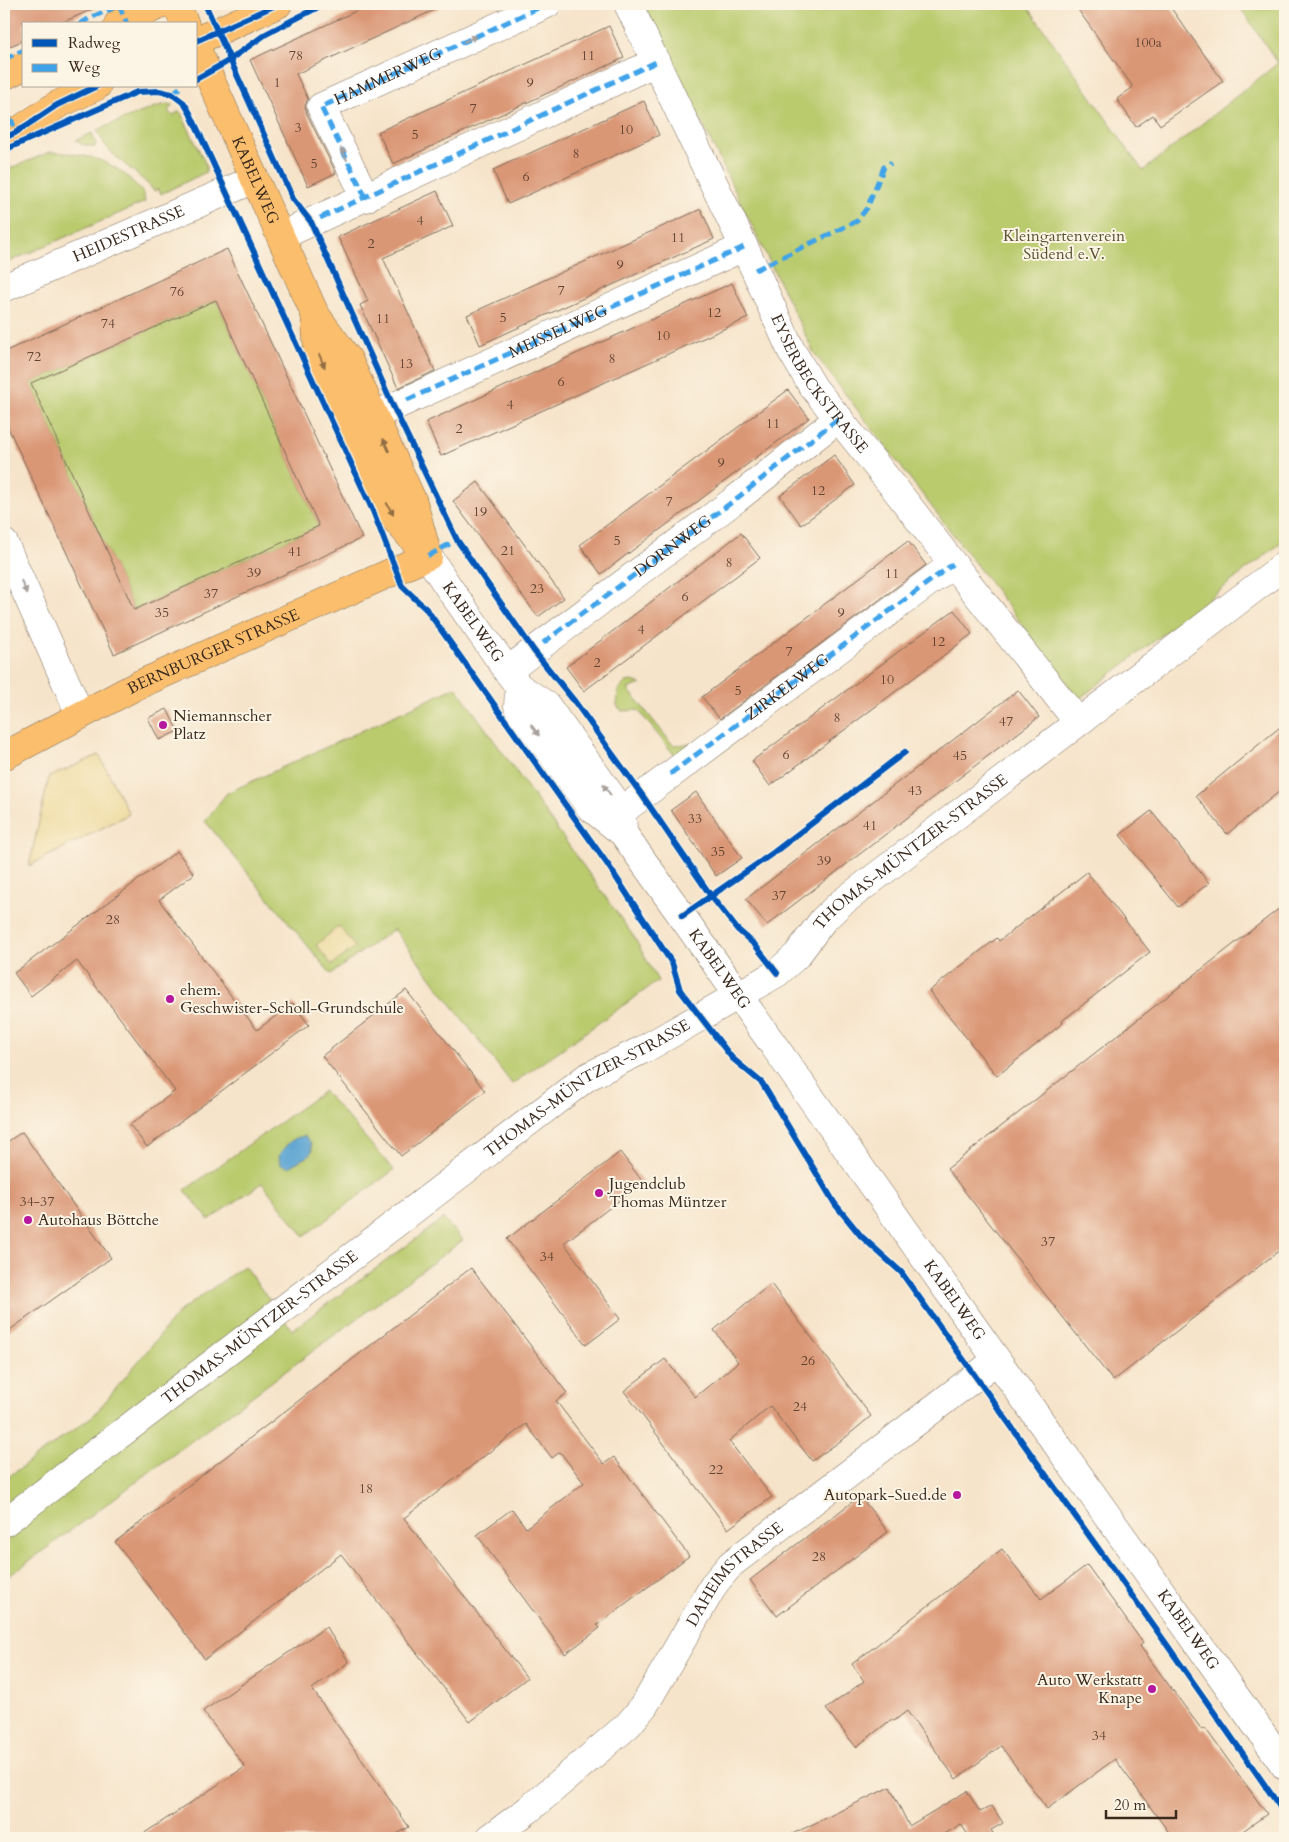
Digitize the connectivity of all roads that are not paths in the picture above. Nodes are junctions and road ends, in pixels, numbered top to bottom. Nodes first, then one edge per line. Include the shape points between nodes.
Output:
1 (162, 4) edge
2 (176, 4) edge
3 (278, 4) edge
4 (547, 4) edge
5 (628, 4) edge
6 (122, 22) edge
7 (184, 22) edge
8 (198, 40) edge
9 (198, 51) edge
10 (656, 62) junction
11 (22, 67) edge
12 (4, 76) edge
13 (93, 88) edge
14 (4, 138) edge
15 (255, 179) junction
16 (366, 198) junction
17 (280, 236) junction
18 (744, 247) junction
19 (4, 288) edge
20 (315, 314) junction
21 (373, 416) junction
22 (839, 418) junction
23 (4, 543) edge
24 (428, 556) junction
25 (953, 564) junction
26 (1285, 565) edge
27 (513, 679) junction
28 (80, 714) junction
29 (1078, 722) junction
30 (4, 756) edge
31 (623, 822) junction
32 (738, 995) junction
33 (998, 1360) junction
34 (4, 1523) edge
35 (1285, 1766) edge
36 (505, 1834) edge

1 - 6 main road
2 - 7 main road
3 - 8 main road
16 -> 4 street, HAMMERWEG via 321,107
5 - 10 street, EYSERBECKSTRASSE
9 - 15 main road, KABELWEG
10 - 16 street
10 - 18 street, EYSERBECKSTRASSE
11 - 12 main road
13 - 14 main road
15 - 17 main road, KABELWEG
15 - 19 street, HEIDESTRASSE
16 - 17 street
17 - 20 main road, KABELWEG
18 - 21 street, MEISSELWEG
18 - 22 street, EYSERBECKSTRASSE via 791,350 813,387
20 - 21 main road, KABELWEG via 348,359
20 -> 24 main road, KABELWEG via 318,352 390,513
24 -> 21 main road, KABELWEG via 413,502
22 - 25 street, EYSERBECKSTRASSE
22 - 27 street, DORNWEG
23 -> 28 street
24 - 27 street, KABELWEG
24 - 28 main road, BERNBURGER STRASSE
25 - 29 street, EYSERBECKSTRASSE
25 - 31 street, ZIRKELWEG
26 - 29 street, THOMAS-MÜNTZER-STRASSE
27 - 31 street, KABELWEG via 518,707 590,807
28 - 30 main road, BERNBURGER STRASSE
29 - 32 street, THOMAS-MÜNTZER-STRASSE via 840,904 823,920 797,955 776,973
31 - 32 street, KABELWEG
32 - 33 street, KABELWEG
32 - 34 street, THOMAS-MÜNTZER-STRASSE via 646,1048 587,1077
33 - 35 street, KABELWEG
33 - 36 street, DAHEIMSTRASSE via 731,1564 715,1583 644,1706 628,1725

